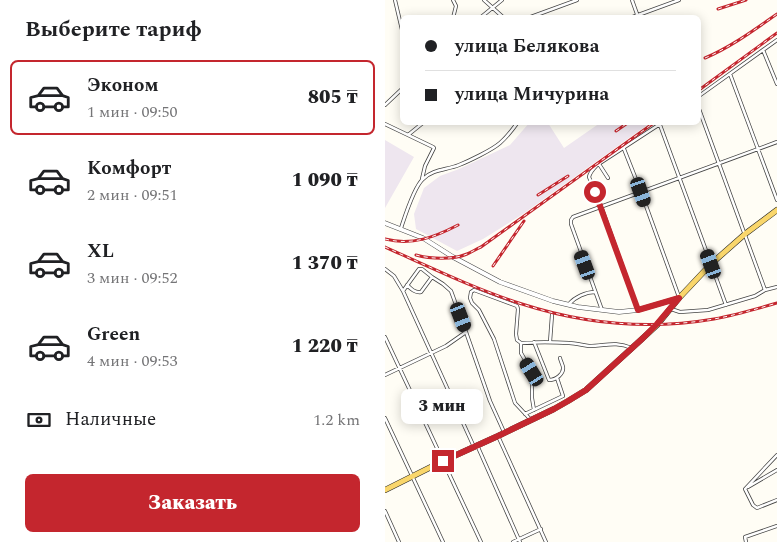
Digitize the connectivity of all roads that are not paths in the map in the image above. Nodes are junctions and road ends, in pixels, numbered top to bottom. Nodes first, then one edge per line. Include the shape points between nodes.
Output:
1 (395, 0) edge
2 (453, 0) edge
3 (484, 0) edge
4 (502, 0) edge
5 (577, 0) edge
6 (632, 0) edge
7 (679, 0) edge
8 (491, 8) junction
9 (637, 14) joint
10 (454, 15) edge
11 (483, 15) edge
12 (500, 15) edge
13 (536, 15) edge
14 (400, 21) edge
15 (777, 40) edge
16 (763, 50) junction
17 (777, 70) edge
18 (772, 72) junction
19 (730, 74) junction
20 (777, 84) edge
21 (400, 91) edge
22 (701, 95) edge
23 (385, 105) edge
24 (701, 114) edge
25 (385, 124) edge
26 (421, 125) edge
27 (515, 125) edge
28 (660, 125) joint
29 (408, 135) junction
30 (777, 142) edge
31 (624, 149) junction
32 (758, 149) junction
33 (599, 164) junction
34 (719, 164) junction
35 (608, 178) dead end
36 (679, 178) junction
37 (422, 180) junction
38 (641, 192) junction
39 (777, 200) edge
40 (601, 206) junction
41 (777, 210) edge
42 (385, 223) edge
43 (401, 228) junction
44 (745, 234) junction
45 (711, 264) junction
46 (385, 269) edge
47 (432, 277) junction
48 (407, 285) junction
49 (777, 287) edge
50 (765, 290) junction
51 (403, 291) junction
52 (595, 292) junction
53 (679, 298) junction
54 (569, 304) junction
55 (726, 305) junction
56 (670, 308) junction
57 (602, 310) junction
58 (638, 310) junction
59 (552, 315) dead end
60 (466, 332) junction
61 (385, 337) edge
62 (534, 342) junction
63 (549, 342) junction
64 (521, 343) junction
65 (632, 348) junction
66 (431, 354) junction
67 (560, 358) dead end
68 (400, 369) junction
69 (532, 372) dead end
70 (385, 375) edge
71 (557, 378) junction
72 (530, 379) dead end
73 (563, 396) junction
74 (566, 402) junction
75 (534, 410) junction
76 (525, 414) junction
77 (385, 418) edge
78 (530, 420) junction
79 (504, 432) junction
80 (498, 436) junction
81 (475, 446) junction
82 (777, 455) edge
83 (443, 461) junction
84 (777, 470) edge
85 (412, 476) junction
86 (745, 488) junction
87 (385, 490) edge
88 (777, 500) edge
89 (385, 511) edge
90 (777, 526) edge
91 (541, 529) junction
92 (520, 541) edge
93 (399, 542) edge
94 (443, 542) edge
95 (481, 542) edge
96 (513, 542) edge
97 (546, 542) edge
98 (746, 542) edge

1 - 14 street
2 - 10 street via 456,6
3 - 8 street
4 - 8 street
5 - 13 street
6 - 9 street
7 - 9 street
8 - 11 street
8 - 12 street
15 - 16 street
16 - 18 street
16 - 19 street
17 - 18 street
18 - 20 street
19 - 22 street
19 - 32 street
21 - 23 street
24 - 34 street
25 - 29 street
26 - 29 street
27 - 37 street via 493,148
28 - 31 street
28 - 36 street
29 - 37 street via 434,148
30 - 32 street
31 - 33 street
31 - 38 street
32 - 34 street
32 - 39 street
33 - 35 street
33 - 40 street via 589,177
34 - 36 street
34 - 44 street
36 - 38 street
36 - 45 street
37 - 43 street via 407,208
38 - 40 street
38 - 53 street
40 - 52 street via 571,220
40 - 58 street
41 - 44 main road
42 - 43 street
43 - 54 street via 500,282
44 - 45 main road
44 - 50 street
45 - 53 main road
45 - 55 street
46 - 51 street via 394,276
47 - 48 street via 419,293
47 - 48 street via 419,269
47 - 60 street via 451,291
48 - 51 street
49 - 50 street
50 - 55 street
51 - 66 street
52 - 54 street via 588,292
52 - 57 street
53 - 56 main road
53 - 58 street
54 - 57 street
55 - 56 street via 680,312
56 - 65 main road
57 - 58 street
59 - 63 street
60 - 66 street
60 - 79 street
61 - 68 street
62 - 63 street
62 - 64 street
62 - 71 street via 548,378
63 - 65 street via 589,346 611,343
64 - 69 street via 521,353
64 - 76 street via 515,334 517,306 474,290 471,292 470,298 494,339 515,403
65 - 74 main road via 586,390
66 - 68 street
66 - 81 street
67 - 71 street via 563,370
68 - 70 street
68 - 83 street
71 - 73 street
72 - 75 street
73 - 74 street
73 - 75 street
74 - 78 main road
75 - 76 street
76 - 78 street
77 - 85 street
78 - 79 main road
79 - 80 main road
80 - 81 main road
80 - 91 street
81 - 83 main road
81 - 92 street
82 - 86 street
83 - 85 main road
83 - 95 street
84 - 86 street
85 - 87 main road
85 - 94 street
86 - 88 street via 757,508
89 - 93 street
90 - 98 street via 745,537
91 - 92 street
91 - 97 street
92 - 96 street

